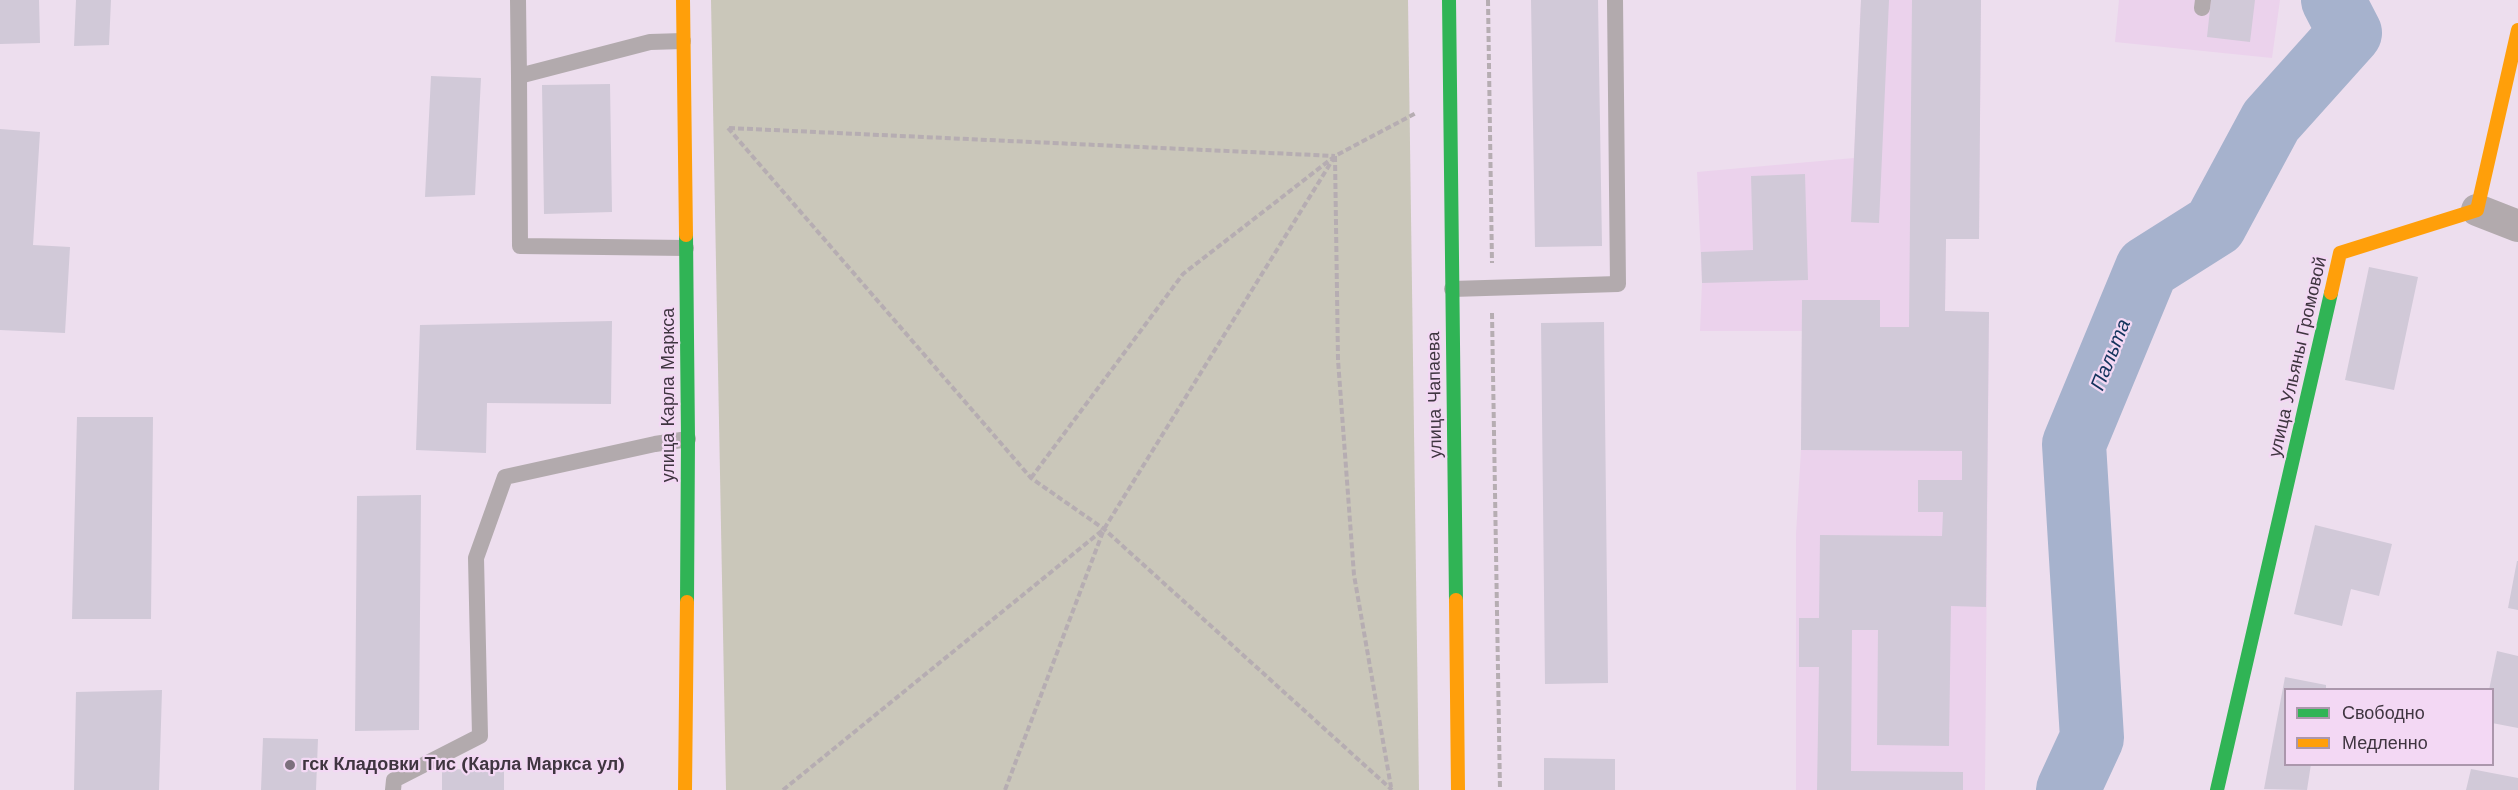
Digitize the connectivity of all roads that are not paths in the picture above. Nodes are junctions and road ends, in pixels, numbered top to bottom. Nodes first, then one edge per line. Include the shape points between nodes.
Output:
1 (518, 0) edge
2 (683, 0) edge
3 (1449, 0) edge
4 (1615, 0) edge
5 (2518, 30) edge
6 (683, 41) junction
7 (519, 76) junction
8 (2477, 210) junction
9 (2518, 226) edge
10 (686, 248) junction
11 (1452, 289) junction
12 (688, 439) junction
13 (393, 790) edge
14 (685, 790) edge
15 (1458, 790) edge
16 (2217, 790) edge

1 - 7 lane
2 - 6 street, улица Карла Маркса
3 - 11 street, улица Чапаева
4 - 11 lane via 1618,284
5 - 8 street
6 - 7 lane via 650,42
6 - 10 street, улица Карла Маркса
7 - 10 lane via 520,246
8 - 9 street
8 - 16 street, улица Ульяны Громовой via 2340,253
10 - 12 street, улица Карла Маркса
11 - 15 street, улица Чапаева
12 - 13 lane via 505,477 476,558 480,736 394,780
12 - 14 street, улица Карла Маркса

